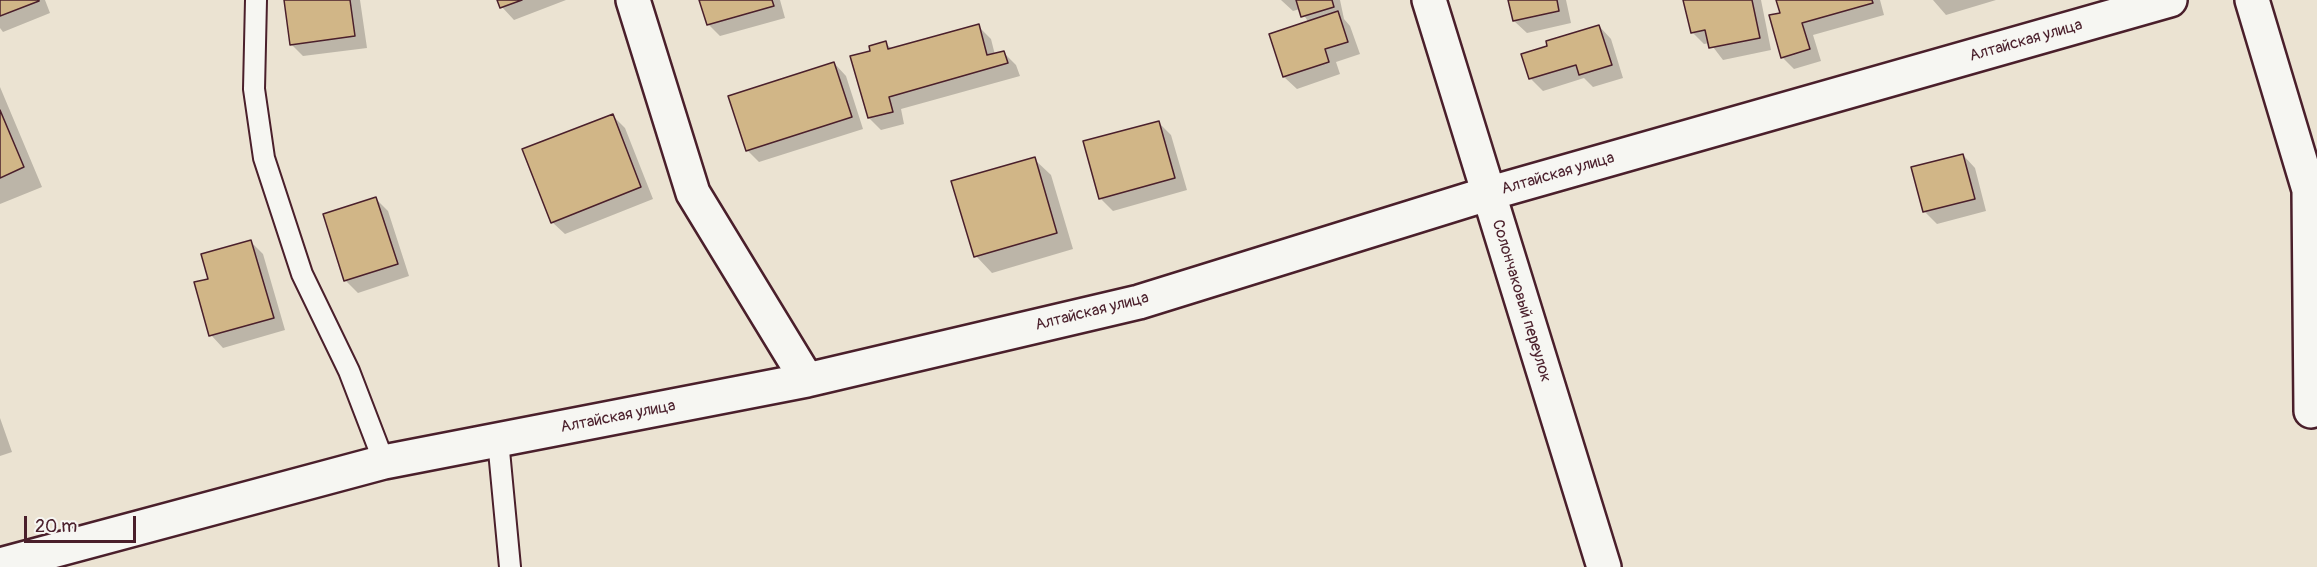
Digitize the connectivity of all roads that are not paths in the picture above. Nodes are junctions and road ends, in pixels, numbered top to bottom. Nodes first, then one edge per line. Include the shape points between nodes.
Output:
1 (256, 0) edge
2 (633, 0) edge
3 (1429, 0) edge
4 (2170, 0) edge
5 (2252, 0) edge
6 (1487, 194) junction
7 (807, 380) junction
8 (2311, 411) dead end
9 (498, 440) junction
10 (384, 462) junction
11 (0, 565) edge
12 (510, 567) edge
13 (1604, 567) edge

1 - 10 lane via 254,89 264,158 302,274 350,370
2 - 7 street via 693,193
3 - 6 street, Солончаковый переулок
4 - 6 street, Алтайская улица
5 - 8 street via 2309,190
6 - 7 street, Алтайская улица via 1139,302
6 - 13 street, Солончаковый переулок
7 - 9 street, Алтайская улица
9 - 10 street, Алтайская улица
9 - 12 lane
10 - 11 street, Алтайская улица

